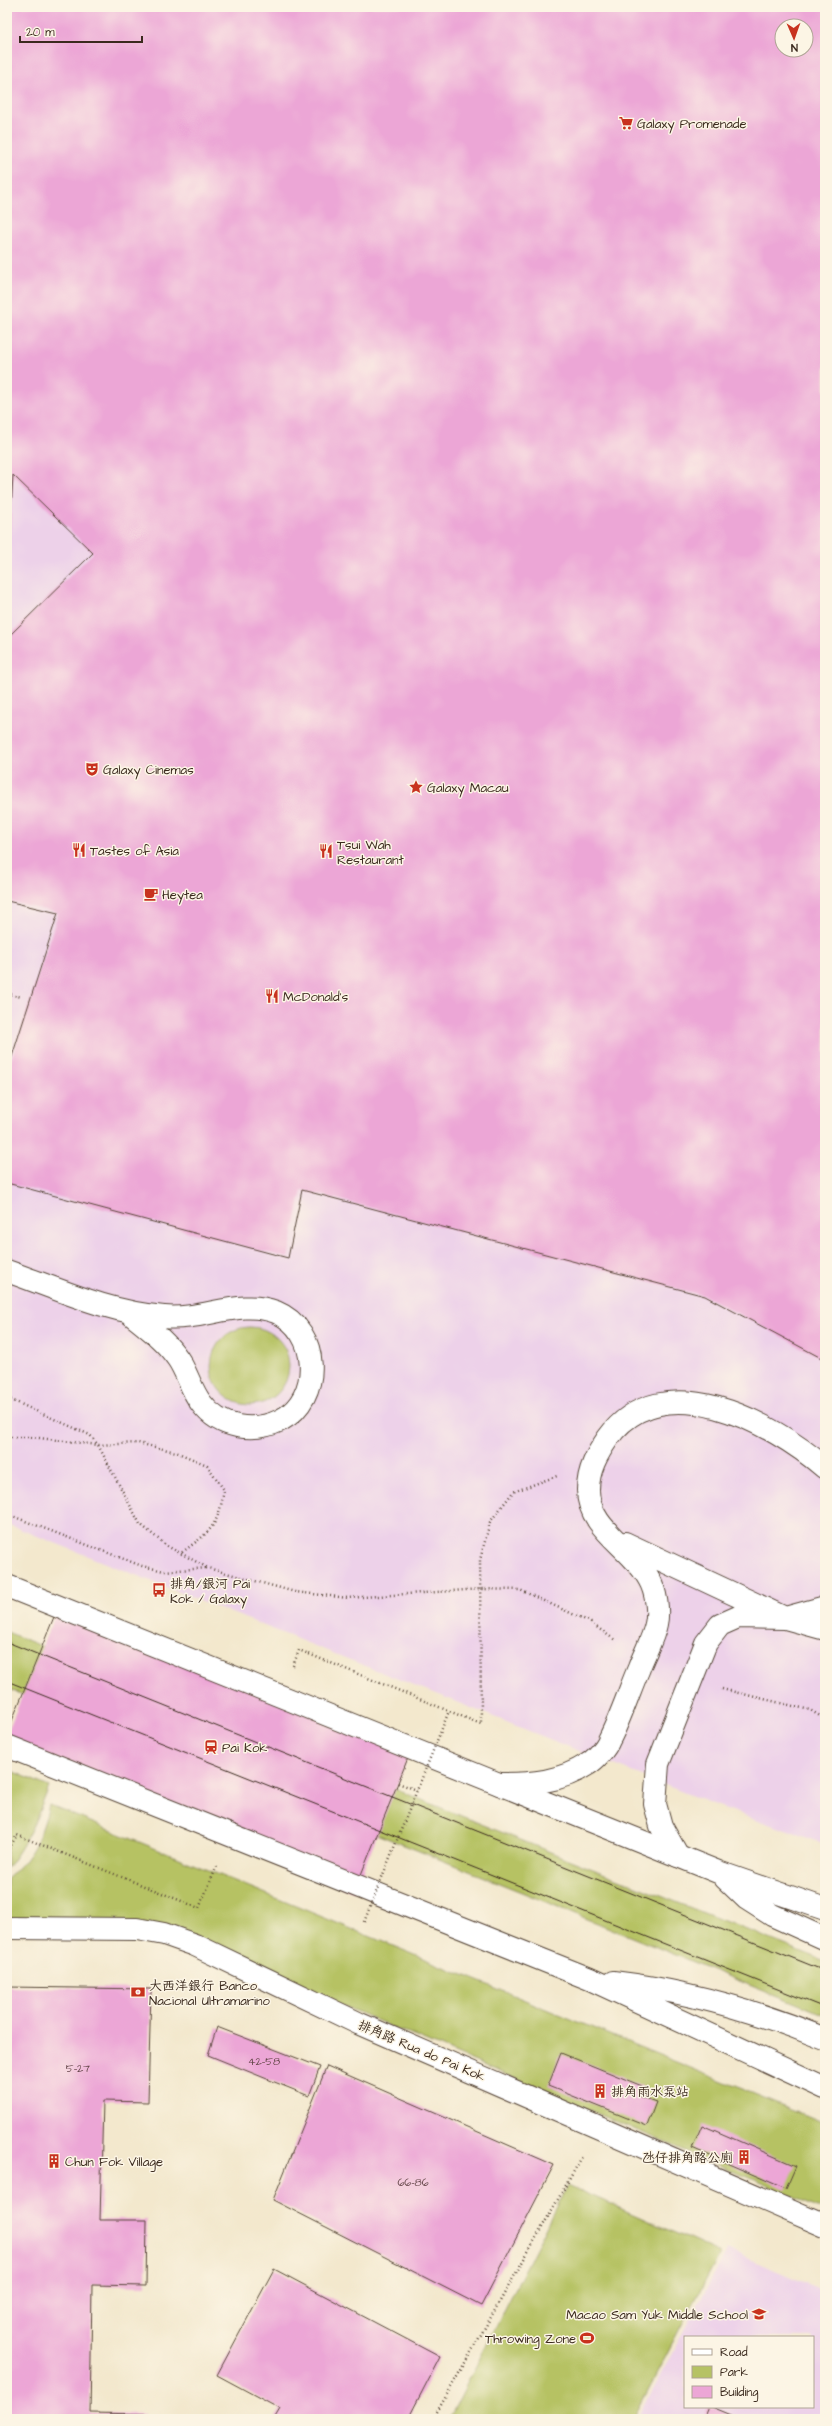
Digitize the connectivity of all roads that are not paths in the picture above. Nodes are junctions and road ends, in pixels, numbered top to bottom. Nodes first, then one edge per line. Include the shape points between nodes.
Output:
1 (7, 1272) edge
2 (131, 1314) junction
3 (825, 1468) edge
4 (611, 1536) junction
5 (7, 1586) edge
6 (825, 1607) edge
7 (785, 1618) junction
8 (825, 1628) edge
9 (7, 1746) edge
10 (500, 1784) junction
11 (678, 1856) junction
12 (718, 1872) junction
13 (825, 1909) edge
14 (7, 1928) edge
15 (825, 1939) edge
16 (590, 1979) junction
17 (823, 2038) edge
18 (825, 2088) edge
19 (825, 2226) edge

1 - 2 main road
2 - 2 main road via 166,1318 202,1316 257,1306 278,1312 295,1325 307,1342 312,1363 310,1384 301,1403 287,1417 270,1425 251,1428 232,1425 215,1416 201,1403 178,1359 158,1336
3 - 4 main road via 780,1435 742,1416 705,1403 678,1401 654,1406 631,1415 606,1442 590,1472 588,1492 596,1518
4 - 7 main road
4 - 10 main road via 633,1556 645,1574 656,1599 656,1624 609,1742 590,1764 564,1777 534,1784
5 - 10 main road
6 - 7 main road
7 - 8 main road
7 - 11 main road via 738,1617 720,1625 706,1644 658,1764 655,1804 661,1826
9 - 16 main road
10 - 11 main road
11 - 12 main road
12 - 13 main road
12 - 15 main road via 747,1899 772,1915
14 - 19 main road, 排角路 Rua do Pai Kok via 136,1929 164,1934 195,1945 360,2024
16 - 17 main road via 685,1993 721,2002
16 - 18 main road

